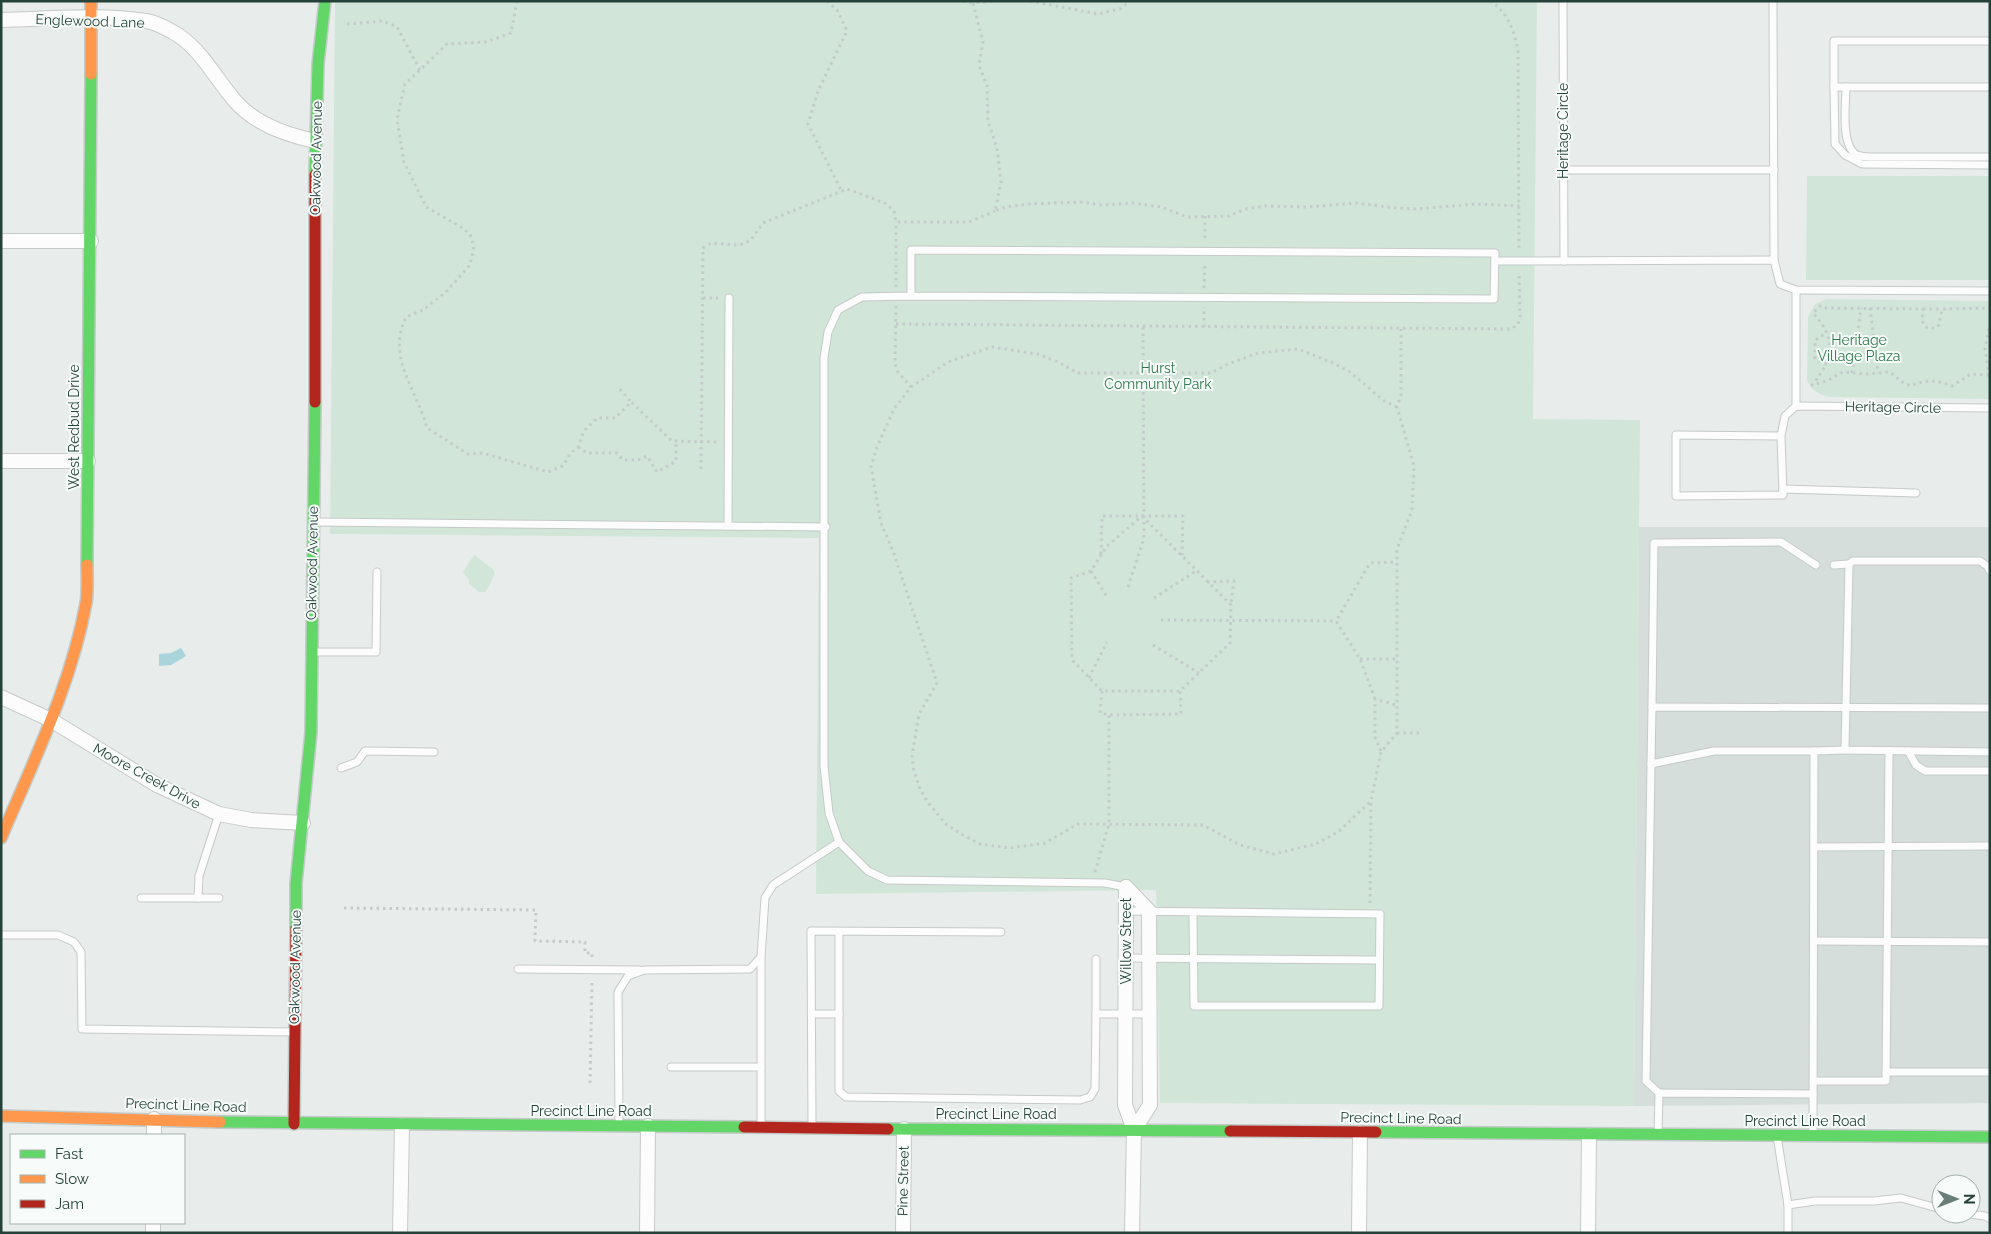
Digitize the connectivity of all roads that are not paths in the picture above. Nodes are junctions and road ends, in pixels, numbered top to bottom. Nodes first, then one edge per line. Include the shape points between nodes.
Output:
1 (91, 1) edge
2 (325, 1) edge
3 (1563, 1) edge
4 (1773, 1) edge
5 (91, 18) junction
6 (1, 20) edge
7 (1990, 42) edge
8 (1834, 87) junction
9 (1846, 87) junction
10 (1990, 87) edge
11 (315, 141) junction
12 (1990, 157) edge
13 (1990, 165) edge
14 (1564, 170) junction
15 (1774, 170) junction
16 (1, 241) edge
17 (91, 241) junction
18 (1774, 260) junction
19 (1564, 261) junction
20 (1495, 262) junction
21 (1796, 290) junction
22 (1990, 291) edge
23 (911, 296) junction
24 (730, 298) dead end
25 (1796, 406) junction
26 (1990, 408) edge
27 (1781, 436) junction
28 (1, 461) edge
29 (88, 461) junction
30 (1783, 490) junction
31 (1916, 494) dead end
32 (312, 522) junction
33 (728, 526) junction
34 (826, 527) junction
35 (1816, 564) dead end
36 (1834, 564) dead end
37 (1849, 564) junction
38 (1990, 571) edge
39 (377, 572) dead end
40 (311, 652) junction
41 (1, 697) edge
42 (1652, 707) junction
43 (1846, 707) junction
44 (1990, 708) edge
45 (51, 720) junction
46 (1846, 750) junction
47 (1814, 751) junction
48 (1889, 751) junction
49 (1908, 751) junction
50 (434, 752) dead end
51 (1990, 752) edge
52 (1651, 764) junction
53 (341, 768) dead end
54 (1990, 772) edge
55 (219, 814) junction
56 (303, 823) junction
57 (1, 838) edge
58 (839, 842) junction
59 (1888, 846) junction
60 (1990, 846) edge
61 (1814, 847) junction
62 (1126, 887) junction
63 (141, 898) dead end
64 (198, 898) junction
65 (218, 898) dead end
66 (1127, 911) junction
67 (1149, 911) junction
68 (1193, 912) junction
69 (839, 932) junction
70 (1001, 932) dead end
71 (1, 934) edge
72 (1814, 942) junction
73 (1887, 942) junction
74 (1990, 942) edge
75 (761, 957) junction
76 (1149, 957) junction
77 (1126, 958) junction
78 (1194, 958) junction
79 (1096, 959) dead end
80 (1379, 960) junction
81 (518, 969) dead end
82 (644, 970) junction
83 (812, 1014) junction
84 (839, 1014) junction
85 (1096, 1014) junction
86 (1126, 1014) junction
87 (1150, 1014) junction
88 (294, 1032) junction
89 (671, 1067) dead end
90 (761, 1067) junction
91 (1886, 1072) junction
92 (1990, 1072) edge
93 (1813, 1081) junction
94 (1659, 1093) junction
95 (1813, 1094) junction
96 (1, 1116) edge
97 (154, 1119) junction
98 (294, 1124) junction
99 (402, 1124) junction
100 (619, 1126) junction
101 (648, 1126) junction
102 (761, 1127) junction
103 (812, 1128) junction
104 (904, 1128) junction
105 (1134, 1130) junction
106 (1360, 1133) junction
107 (154, 1134) edge
108 (1589, 1135) junction
109 (1658, 1135) junction
110 (1777, 1136) junction
111 (1813, 1136) junction
112 (1990, 1137) edge
113 (1788, 1205) junction
114 (1931, 1206) edge
115 (400, 1233) edge
116 (647, 1233) edge
117 (902, 1233) edge
118 (1132, 1233) edge
119 (1359, 1233) edge
120 (1588, 1233) edge
121 (1788, 1233) edge

1 - 5 main road, West Redbud Drive
2 - 11 main road, Oakwood Avenue
3 - 14 lane, Heritage Circle
4 - 15 lane
5 - 6 street, Englewood Lane
5 - 11 street, Englewood Lane via 148,21 172,31 204,59 235,102 256,118 297,137
5 - 17 main road, West Redbud Drive
7 - 8 lane via 1834,42
8 - 9 lane
8 - 13 lane via 1835,144 1845,155 1862,164
9 - 10 lane
9 - 12 lane via 1846,139 1857,155
11 - 32 main road, Oakwood Avenue
14 - 15 lane
14 - 19 lane, Heritage Circle
15 - 18 lane
16 - 17 street
17 - 29 main road, West Redbud Drive
18 - 19 lane
18 - 21 lane via 1780,284
19 - 20 lane
20 - 23 lane via 1494,299
20 - 23 lane via 1495,253 911,250
21 - 22 lane
21 - 25 lane
23 - 34 lane via 862,296 838,310 828,332 824,358
24 - 33 lane
25 - 26 lane, Heritage Circle
25 - 27 lane via 1785,416
27 - 30 lane
27 - 30 lane via 1676,436 1676,496 1783,495
28 - 29 street
29 - 45 main road, West Redbud Drive via 86,602 70,669
30 - 31 lane
32 - 33 lane
32 - 40 main road, Oakwood Avenue
33 - 34 lane
34 - 58 lane via 824,766 829,813
35 - 42 lane via 1781,542 1654,543
36 - 37 lane
37 - 38 lane via 1853,561 1980,561
37 - 43 lane
39 - 40 lane via 376,652
40 - 56 main road, Oakwood Avenue via 311,732
41 - 45 street, Moore Creek Drive
42 - 43 lane
42 - 52 lane
43 - 44 lane
43 - 46 lane
45 - 55 street, Moore Creek Drive via 157,785
45 - 57 main road, West Redbud Drive
46 - 47 lane
46 - 48 lane
47 - 52 lane via 1714,751
47 - 61 lane
48 - 49 lane
48 - 59 lane
49 - 51 lane
49 - 54 lane via 1916,765 1925,771
50 - 53 lane via 365,751 357,762
52 - 94 lane via 1646,1081
55 - 56 street, Moore Creek Drive
55 - 64 lane via 199,876
56 - 88 main road, Oakwood Avenue via 296,884
58 - 62 lane via 868,871 887,880 1105,883
58 - 75 lane via 773,885 765,898
59 - 60 lane
59 - 61 lane
59 - 73 lane
61 - 72 lane
62 - 66 street, Willow Street
62 - 67 street, Willow Street
63 - 64 lane
64 - 65 lane
66 - 67 lane
66 - 77 street, Willow Street
67 - 68 lane
67 - 76 street, Willow Street
68 - 78 lane
68 - 80 lane via 1380,914
69 - 70 lane
69 - 83 lane via 812,931
69 - 84 lane
71 - 88 lane via 58,935 74,942 81,952 82,1029
72 - 73 lane
72 - 93 lane
73 - 74 lane
73 - 91 lane
75 - 82 lane via 750,969
75 - 90 lane
76 - 77 lane
76 - 78 lane
76 - 87 street, Willow Street
77 - 86 street, Willow Street
78 - 80 lane
78 - 80 lane via 1194,1006 1379,1006
79 - 85 lane
81 - 82 lane
82 - 100 lane via 628,976 618,992
83 - 84 lane
83 - 103 lane
84 - 85 lane via 839,1091 846,1097 1070,1100 1090,1097 1095,1089
85 - 86 lane
86 - 87 lane
86 - 105 street, Willow Street via 1125,1105
87 - 105 street, Willow Street via 1150,1105
88 - 98 main road, Oakwood Avenue
89 - 90 lane
90 - 102 lane
91 - 92 lane
91 - 93 lane via 1886,1081
93 - 95 lane
94 - 95 lane
94 - 109 lane
95 - 111 lane
96 - 97 main road, Precinct Line Road
97 - 98 main road, Precinct Line Road
97 - 107 street
98 - 99 main road, Precinct Line Road
99 - 100 main road, Precinct Line Road
99 - 115 street
100 - 101 main road, Precinct Line Road
101 - 102 main road, Precinct Line Road
101 - 116 street
102 - 103 main road, Precinct Line Road
103 - 104 main road, Precinct Line Road
104 - 105 main road, Precinct Line Road
104 - 117 street, Pine Street
105 - 106 main road, Precinct Line Road
105 - 118 street, Willow Street
106 - 108 main road, Precinct Line Road
106 - 119 street
108 - 109 main road, Precinct Line Road
108 - 120 street
109 - 110 main road, Precinct Line Road
110 - 111 main road, Precinct Line Road
110 - 113 lane
111 - 112 main road, Precinct Line Road
113 - 114 lane via 1901,1198
113 - 121 lane

